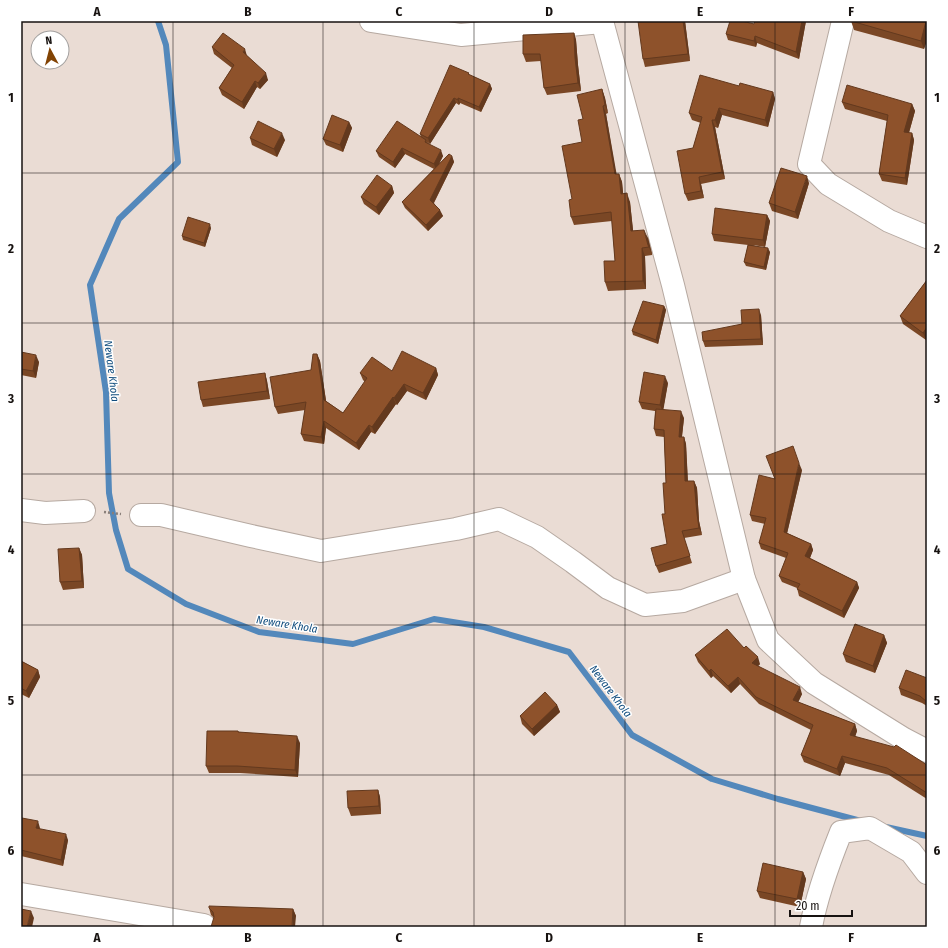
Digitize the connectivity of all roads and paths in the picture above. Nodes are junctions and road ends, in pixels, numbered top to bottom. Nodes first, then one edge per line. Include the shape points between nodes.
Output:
1 (371, 21) edge
2 (843, 21) edge
3 (602, 22) edge
4 (927, 237) edge
5 (21, 510) edge
6 (84, 511) joint
7 (141, 515) joint
8 (744, 579) junction
9 (927, 751) edge
10 (927, 873) edge
11 (21, 894) edge
12 (204, 927) edge
13 (811, 927) edge

1 - 3 street via 461,35
2 - 4 street via 809,164 828,184 889,221
3 - 8 street via 672,285
5 - 6 street via 45,513
6 - 7 path
7 - 8 street via 161,515 321,551 456,529 500,519 537,537 608,588 645,605 683,601
8 - 9 street via 768,640 814,683
10 - 13 street via 911,852 870,828 841,832 828,864
11 - 12 street

